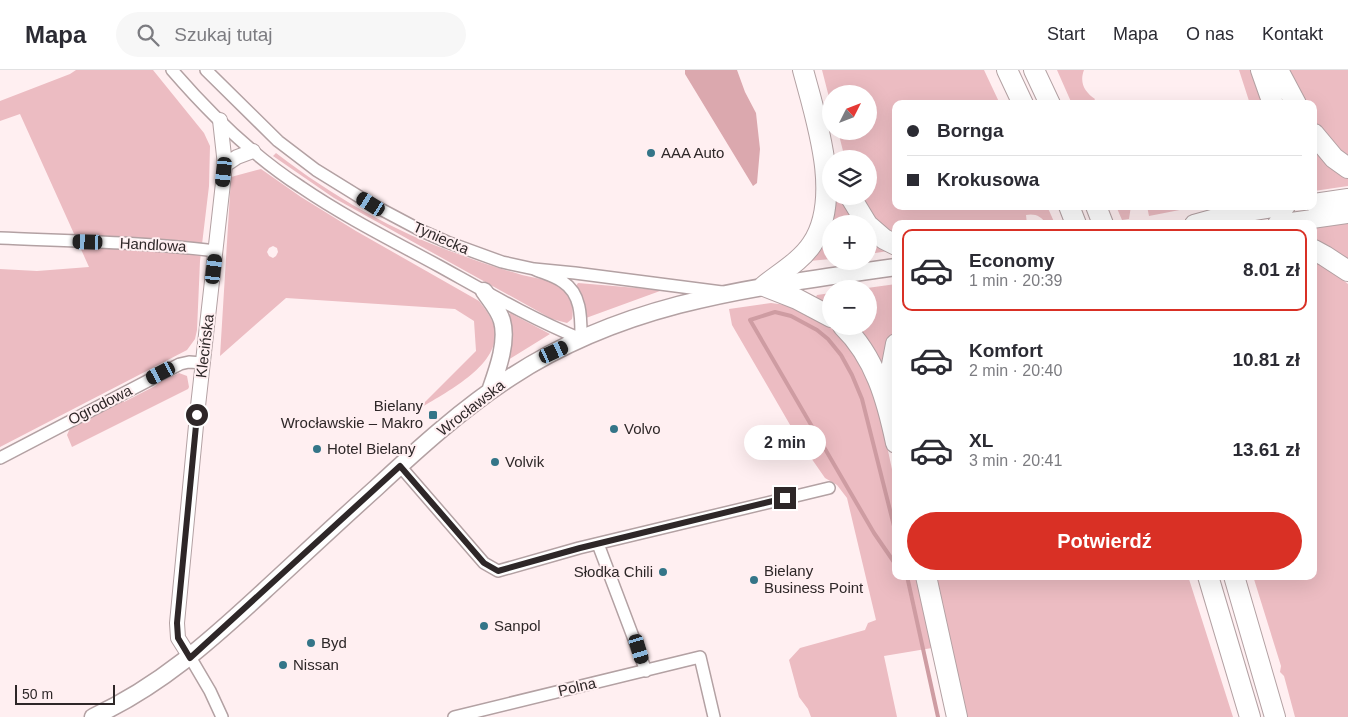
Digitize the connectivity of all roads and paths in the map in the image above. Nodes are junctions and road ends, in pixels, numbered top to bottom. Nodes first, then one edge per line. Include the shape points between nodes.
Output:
1 (172, 70) edge
2 (206, 70) edge
3 (803, 70) edge
4 (1007, 70) edge
5 (1034, 70) edge
6 (1261, 70) edge
7 (1278, 70) edge
8 (1021, 100) edge
9 (1048, 100) edge
10 (1272, 100) edge
11 (1294, 100) edge
12 (220, 120) junction
13 (820, 136) junction
14 (1317, 138) edge
15 (827, 150) edge
16 (253, 151) junction
17 (226, 165) junction
18 (1348, 168) edge
19 (1348, 198) edge
20 (1317, 202) edge
21 (1249, 210) edge
22 (1348, 214) edge
23 (1208, 220) edge
24 (1305, 220) edge
25 (877, 233) edge
26 (0, 238) edge
27 (892, 243) edge
28 (216, 251) junction
29 (1317, 252) edge
30 (892, 268) edge
31 (534, 269) junction
32 (1348, 271) edge
33 (764, 286) junction
34 (484, 290) junction
35 (727, 293) junction
36 (822, 312) edge
37 (851, 335) edge
38 (581, 339) junction
39 (203, 363) junction
40 (892, 365) edge
41 (490, 391) junction
42 (889, 408) junction
43 (892, 423) edge
44 (0, 458) edge
45 (400, 466) junction
46 (829, 488) dead end
47 (598, 544) junction
48 (927, 580) edge
49 (1209, 580) edge
50 (1235, 580) edge
51 (190, 658) junction
52 (646, 671) junction
53 (500, 712) edge
54 (101, 715) edge
55 (222, 717) edge
56 (454, 717) edge
57 (714, 717) edge
58 (957, 717) edge
59 (1250, 717) edge
60 (1275, 717) edge

1 - 12 street, Tyniecka
2 - 31 street, Tyniecka via 278,141 316,170 371,204 447,242 502,262
3 - 13 highway
4 - 8 highway
5 - 9 highway
6 - 10 highway
7 - 11 highway
12 - 16 street, Tyniecka
12 - 17 street, Klecińska
13 - 15 highway
13 - 33 highway via 827,196 822,226 805,253
14 - 18 highway via 1334,158
16 - 17 street
16 - 34 street, Tyniecka via 330,206
17 - 28 street, Klecińska
19 - 20 main road
21 - 23 main road
22 - 24 main road
25 - 27 highway
26 - 28 street, Handlowa via 192,247
28 - 39 street, Klecińska
29 - 32 highway
30 - 33 main road, Wrocławska
31 - 35 street, Tyniecka
31 - 38 street via 563,282 576,296 580,307
33 - 35 main road, Wrocławska
33 - 36 highway
34 - 38 street, Tyniecka via 551,327
34 - 41 main road via 502,320 504,333 501,358
35 - 38 main road, Wrocławska via 640,315
37 - 42 highway via 867,356
38 - 41 main road, Wrocławska
39 - 44 street, Ogrodowa via 180,364
39 - 51 street, Klecińska via 177,623 178,638
40 - 42 highway
41 - 45 main road, Wrocławska
42 - 43 highway
45 - 47 street via 484,563 498,571
45 - 51 main road, Wrocławska
46 - 47 street
47 - 52 street
48 - 58 highway
49 - 59 highway
50 - 60 highway
51 - 54 main road, Wrocławska
51 - 55 street
52 - 53 street, Polna
52 - 57 street, Polna via 700,657
53 - 56 street, Polna

